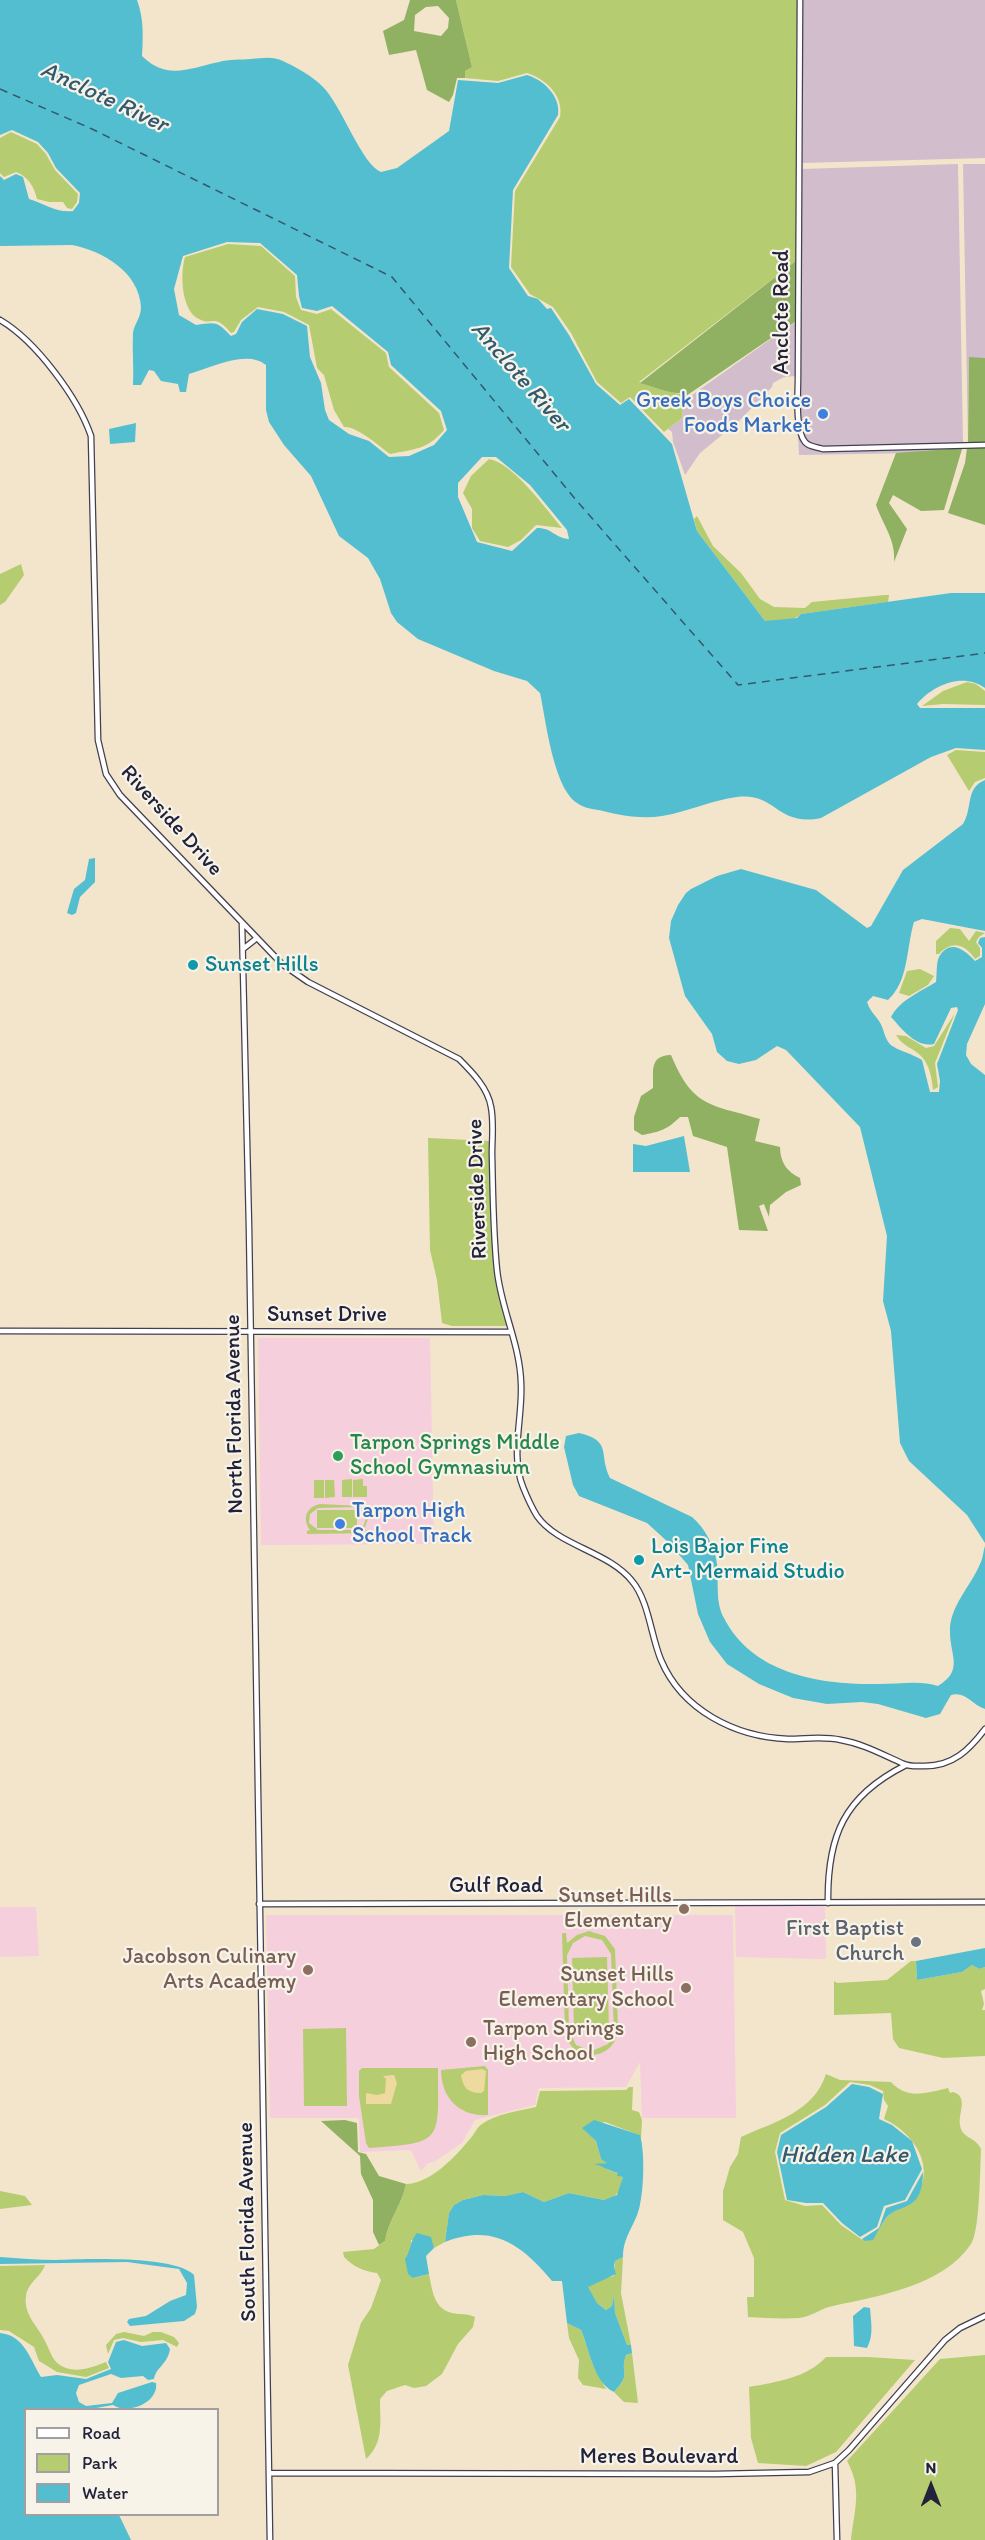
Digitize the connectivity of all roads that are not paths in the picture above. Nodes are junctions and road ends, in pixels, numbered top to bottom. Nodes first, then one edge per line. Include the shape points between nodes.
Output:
1 (800, 0) edge
2 (0, 320) edge
3 (985, 445) edge
4 (242, 924) junction
5 (256, 938) junction
6 (243, 949) junction
7 (0, 1331) edge
8 (250, 1332) junction
9 (511, 1332) junction
10 (985, 1729) edge
11 (906, 1765) junction
12 (985, 1902) edge
13 (828, 1903) junction
14 (259, 1904) junction
15 (985, 2316) edge
16 (835, 2463) junction
17 (270, 2473) junction
18 (270, 2540) edge
19 (837, 2540) edge

1 - 3 street, Anclote Road via 798,379 804,442 823,449
2 - 4 street, Riverside Drive via 21,336 69,392 92,436 98,740 106,774 144,822
4 - 5 street, Riverside Drive
4 - 6 street, North Florida Avenue
5 - 6 street
5 - 9 street, Riverside Drive via 292,972 459,1059 479,1080 491,1105 497,1272
6 - 8 street, North Florida Avenue
7 - 8 street, Sunset Drive
8 - 9 street, Sunset Drive
8 - 14 street, North Florida Avenue
9 - 11 street, Riverside Drive via 521,1375 517,1457 523,1487 547,1526 592,1551 633,1581 663,1664 687,1699 719,1721 744,1732 775,1738 843,1740
10 - 11 street, Riverside Drive via 956,1760 930,1766
11 - 13 street via 864,1793 843,1820 829,1857
12 - 13 street, Gulf Road
13 - 14 street, Gulf Road
14 - 17 street, South Florida Avenue
15 - 16 street, Meres Boulevard via 948,2337
16 - 17 street, Meres Boulevard via 797,2474
16 - 19 street
17 - 18 street, South Florida Avenue

